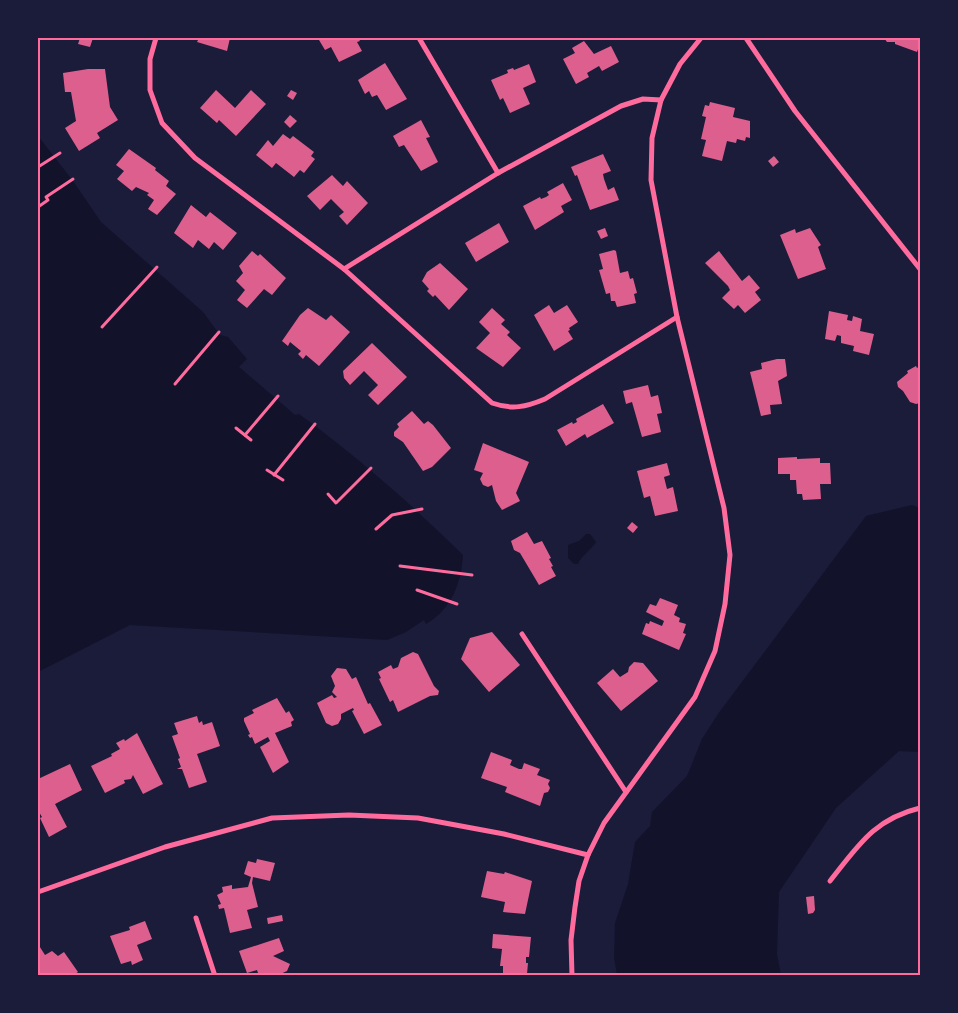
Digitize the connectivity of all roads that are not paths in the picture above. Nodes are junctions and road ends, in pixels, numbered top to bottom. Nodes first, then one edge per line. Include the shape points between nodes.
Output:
1 (156, 38) edge
2 (419, 38) edge
3 (701, 38) edge
4 (746, 38) edge
5 (661, 100) junction
6 (498, 173) junction
7 (344, 269) junction
8 (920, 269) edge
9 (677, 317) junction
10 (522, 634) dead end
11 (626, 792) junction
12 (920, 808) edge
13 (588, 855) junction
14 (830, 881) dead end
15 (38, 892) edge
16 (196, 918) dead end
17 (215, 976) edge
18 (572, 976) edge

1 - 7 street via 150,59 150,90 162,123 195,158
2 - 6 street
3 - 5 street via 680,64
4 - 8 street via 795,111
5 - 6 street via 643,99 621,106
5 - 9 street via 652,138 651,180
6 - 7 street
7 - 9 street via 482,396 503,407 522,407 544,399
9 - 11 street via 724,508 730,555 725,604 715,651 695,697
10 - 11 street
11 - 13 street via 604,823
12 - 14 street via 899,814 868,834
13 - 15 street via 504,834 418,818 349,815 272,818 165,847
13 - 18 street via 579,880 575,907 571,940
16 - 17 street

